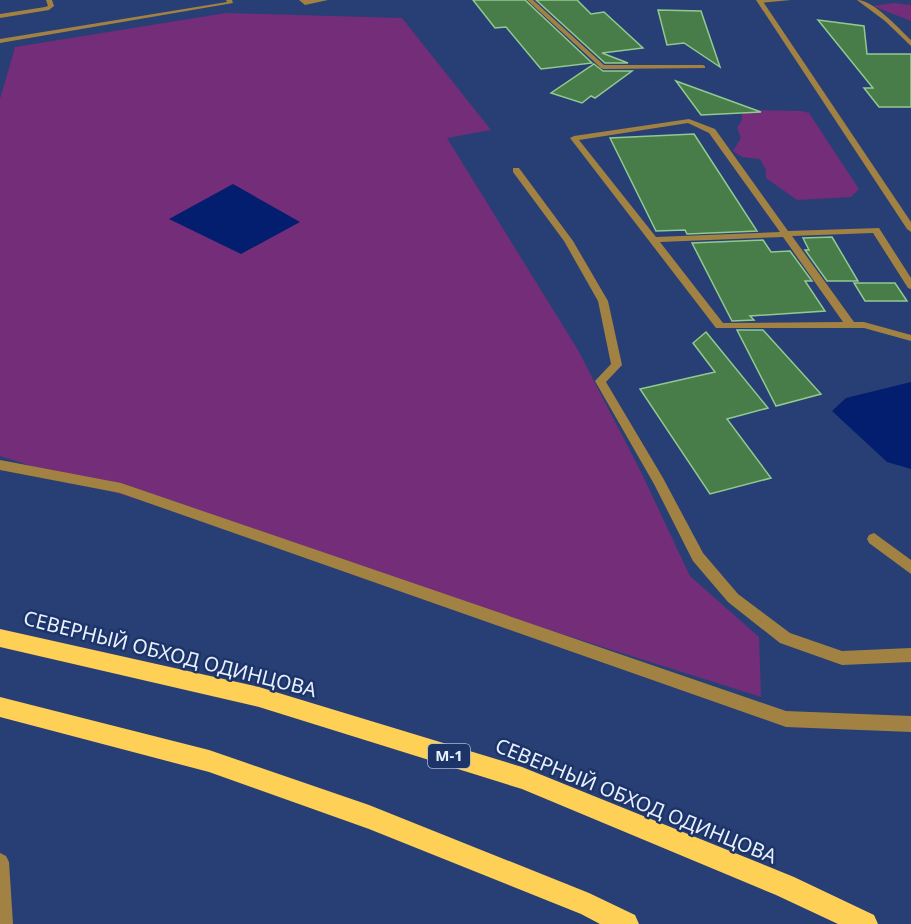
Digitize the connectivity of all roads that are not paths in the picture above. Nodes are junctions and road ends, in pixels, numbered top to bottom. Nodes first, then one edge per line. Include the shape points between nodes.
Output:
1 (49, 0) edge
2 (302, 0) edge
3 (325, 0) edge
4 (530, 0) edge
5 (759, 0) edge
6 (788, 0) edge
7 (860, 0) edge
8 (230, 1) edge
9 (0, 16) edge
10 (1, 43) edge
11 (911, 44) edge
12 (703, 67) dead end
13 (516, 170) dead end
14 (911, 230) edge
15 (785, 234) junction
16 (653, 240) junction
17 (911, 286) edge
18 (851, 325) junction
19 (911, 338) edge
20 (0, 465) edge
21 (874, 538) dead end
22 (911, 568) edge
23 (0, 638) edge
24 (911, 655) edge
25 (0, 707) edge
26 (911, 724) edge
27 (0, 862) edge
28 (4, 924) edge
29 (626, 924) edge
30 (865, 924) edge

1 - 9 street via 51,6 47,9
2 - 3 street
4 - 12 street via 603,67
5 - 6 street
5 - 14 street
7 - 11 street
8 - 10 street
13 - 24 street via 568,241 603,301 617,364 600,381 698,557 733,598 785,638 842,658
15 - 16 street
15 - 16 street via 712,131 689,121 574,138
15 - 17 street via 876,230
15 - 18 street
16 - 18 street via 720,326
18 - 19 street
20 - 26 street via 121,488 786,719
21 - 22 street
23 - 30 highway, СЕВЕРНЫЙ ОБХОД ОДИНЦОВА / М-1 via 259,697 522,778 785,886
25 - 29 highway via 209,761 369,817 589,905
27 - 28 street

